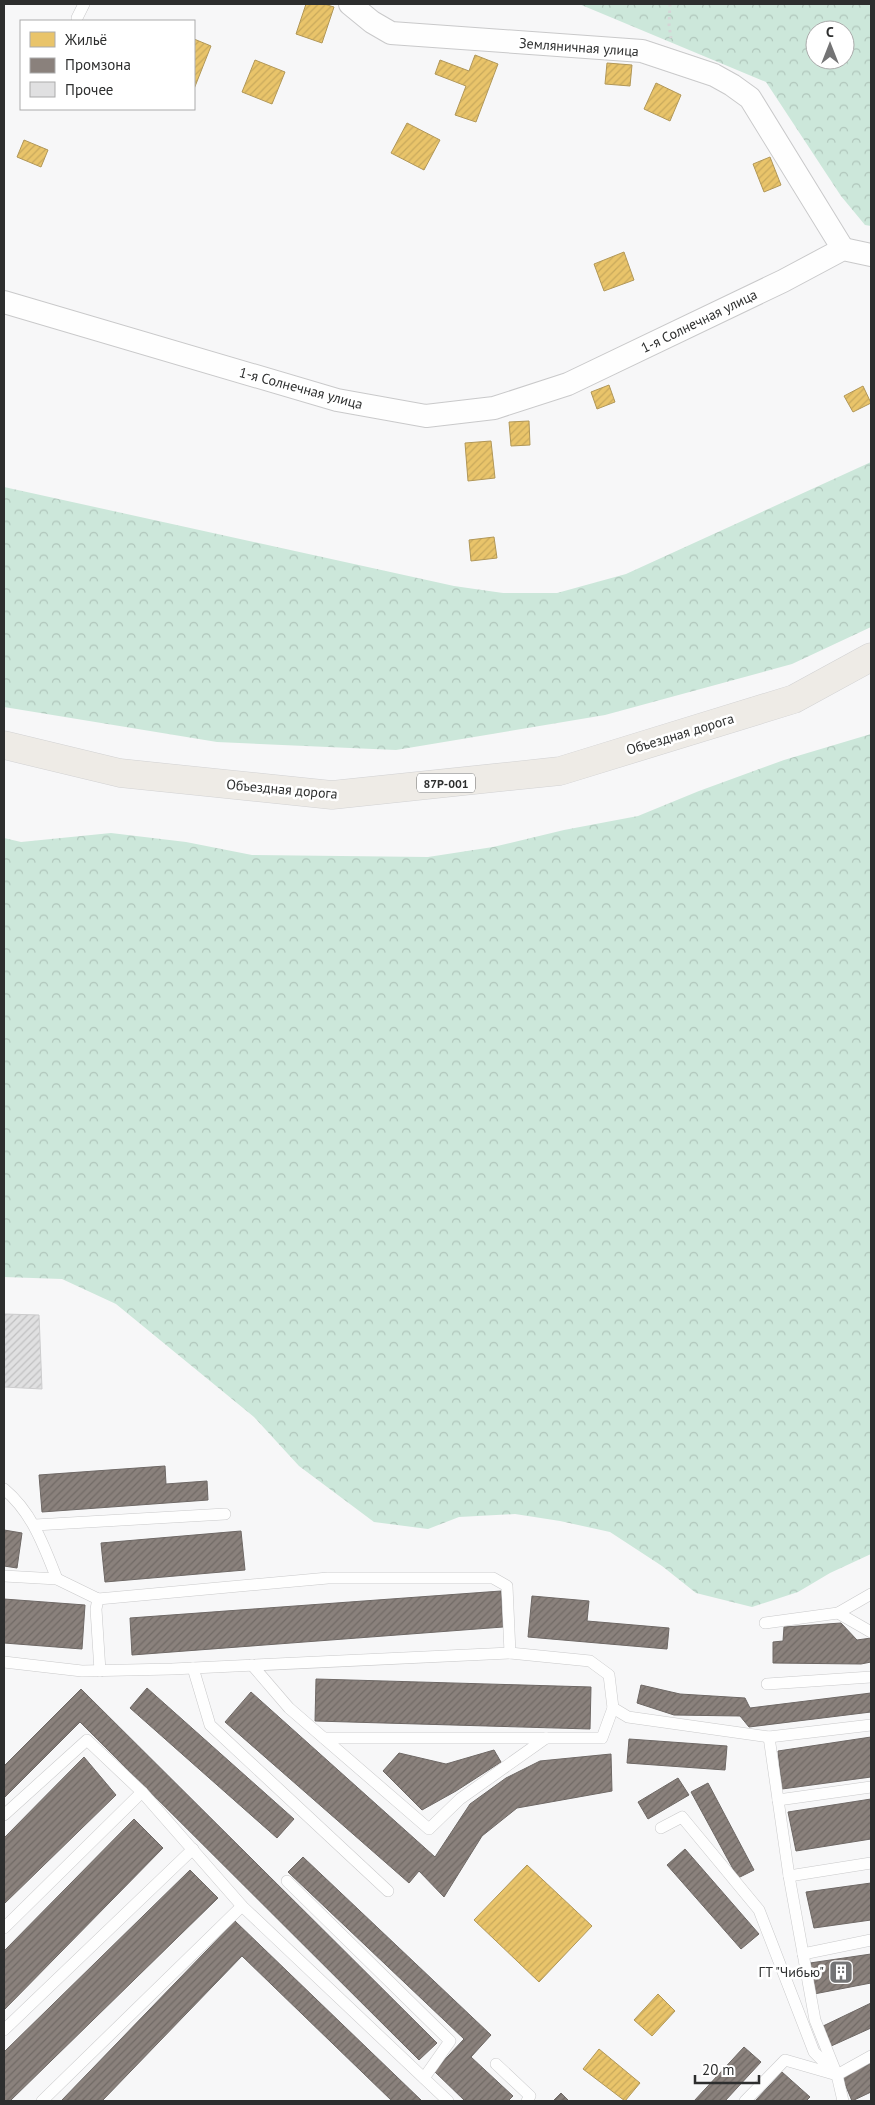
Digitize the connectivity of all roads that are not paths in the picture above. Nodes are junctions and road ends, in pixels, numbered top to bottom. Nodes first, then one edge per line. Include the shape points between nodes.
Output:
1 (84, 4) edge
2 (350, 4) edge
3 (77, 18) dead end
4 (843, 249) junction
5 (871, 255) edge
6 (4, 302) edge
7 (871, 656) edge
8 (4, 745) edge
9 (4, 1489) edge
10 (226, 1514) dead end
11 (35, 1525) junction
12 (4, 1576) edge
13 (58, 1579) junction
14 (871, 1594) edge
15 (98, 1599) junction
16 (838, 1613) junction
17 (765, 1623) dead end
18 (871, 1632) edge
19 (510, 1653) junction
20 (4, 1662) edge
21 (252, 1665) junction
22 (193, 1668) junction
23 (100, 1671) junction
24 (871, 1677) edge
25 (767, 1684) dead end
26 (613, 1708) junction
27 (871, 1725) edge
28 (769, 1737) junction
29 (324, 1738) junction
30 (546, 1738) junction
31 (871, 1787) edge
32 (142, 1792) junction
33 (778, 1800) junction
34 (4, 1815) edge
35 (661, 1828) dead end
36 (193, 1849) junction
37 (871, 1863) edge
38 (789, 1876) junction
39 (287, 1881) dead end
40 (388, 1890) dead end
41 (242, 1906) junction
42 (4, 1928) edge
43 (871, 1940) edge
44 (803, 1954) junction
45 (4, 2030) edge
46 (871, 2056) edge
47 (496, 2064) dead end
48 (837, 2075) junction
49 (424, 2078) junction
50 (42, 2101) edge
51 (448, 2101) edge
52 (527, 2101) edge
53 (745, 2101) edge
54 (843, 2101) edge

1 - 3 lane
2 - 4 street, Земляничная улица via 391,33 642,51 714,75 750,98
4 - 5 street
4 - 6 street, 1-я Солнечная улица via 568,384 494,408 426,416 338,400
7 - 8 main road, Объездная дорога / 87Р-001 via 794,699 560,771 332,795 120,773
9 - 11 lane
10 - 11 lane
11 - 13 lane
12 - 13 lane
13 - 15 lane
14 - 16 lane
15 - 19 lane via 328,1578 493,1578 507,1586
15 - 23 lane
16 - 17 lane
16 - 18 lane
19 - 21 lane
19 - 26 lane via 590,1661 609,1675
20 - 23 lane
21 - 22 lane
21 - 29 lane via 289,1708
22 - 23 lane
22 - 40 lane via 210,1725
24 - 25 lane
26 - 28 lane via 628,1717
26 - 30 lane via 602,1738
27 - 28 lane
28 - 33 lane
29 - 30 lane
29 - 30 lane via 429,1829 460,1799
31 - 33 lane
32 - 34 lane via 87,1740
32 - 36 lane
32 - 42 lane
33 - 38 lane
35 - 48 lane via 682,1817 759,1910 814,2052
36 - 41 lane
36 - 45 lane
37 - 38 lane
38 - 44 lane
39 - 49 lane via 450,2041
41 - 49 lane
41 - 50 lane
43 - 44 lane
44 - 48 lane via 815,2020
46 - 48 lane
47 - 52 lane via 530,2096
48 - 53 lane via 785,2060
48 - 54 lane
49 - 51 lane

